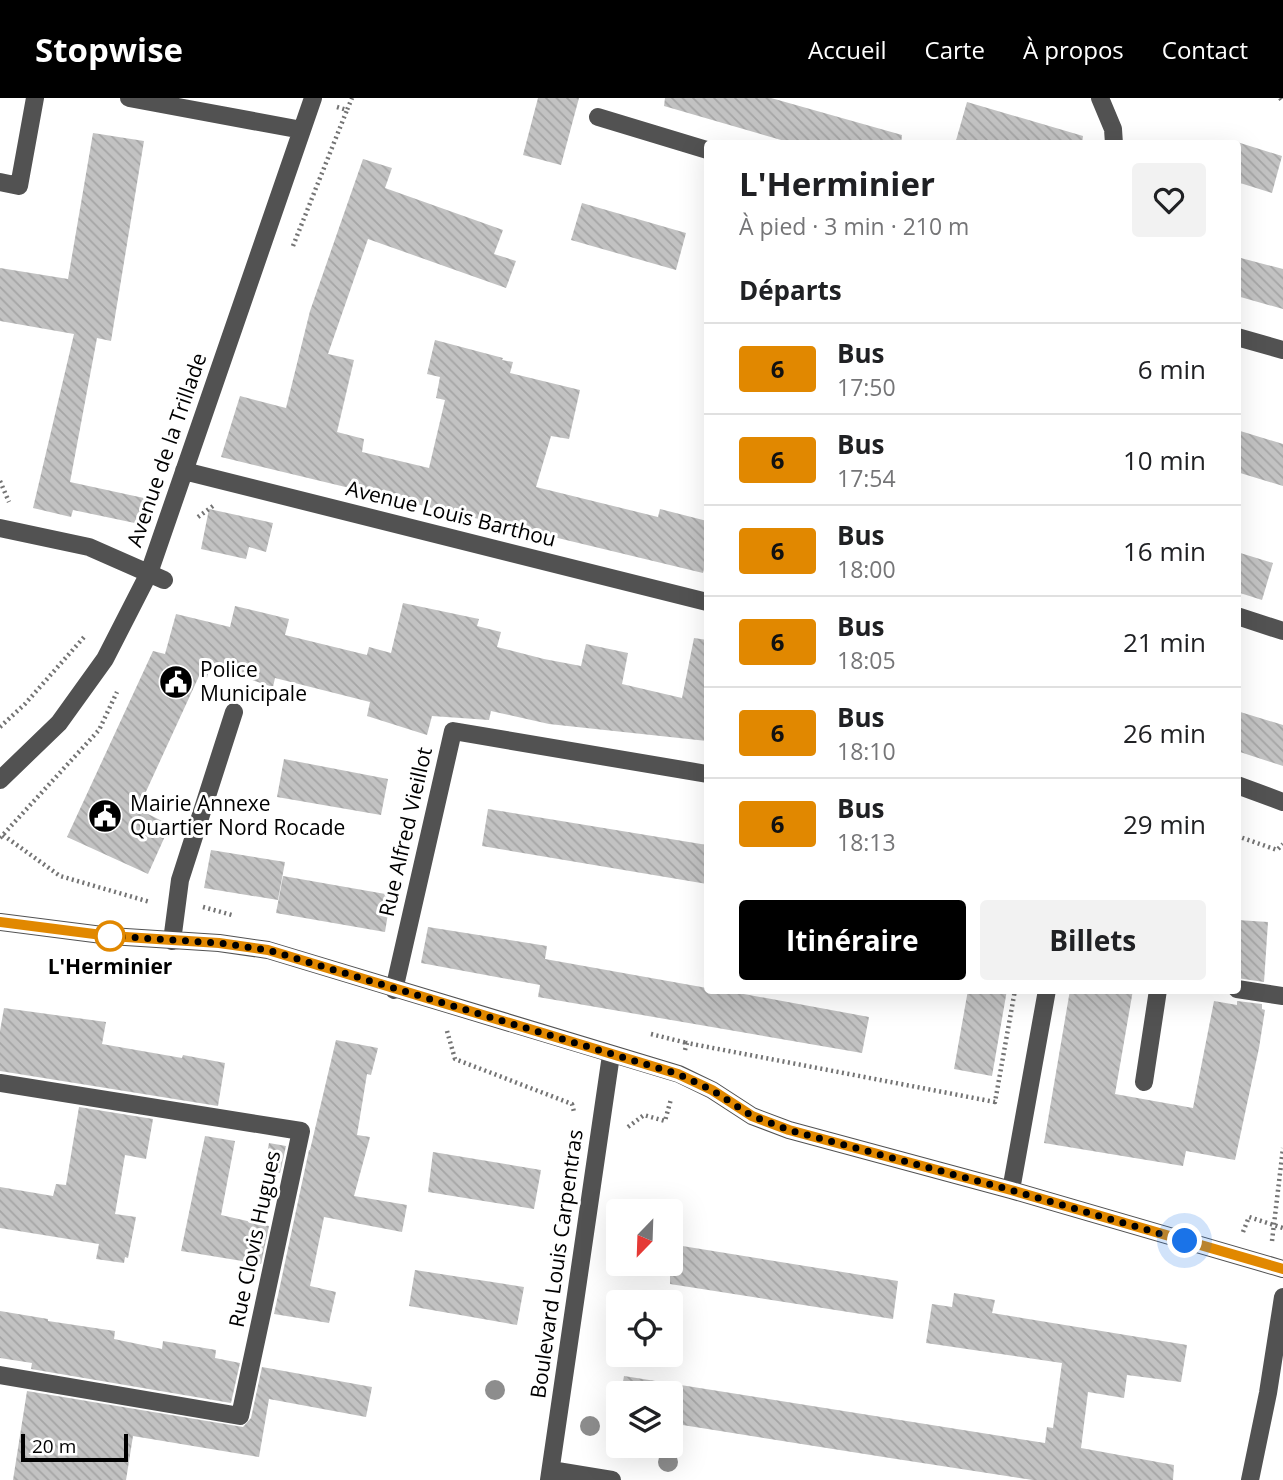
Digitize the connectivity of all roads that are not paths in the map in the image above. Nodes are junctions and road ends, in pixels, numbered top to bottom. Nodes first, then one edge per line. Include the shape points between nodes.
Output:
1 (35, 98) edge
2 (129, 98) edge
3 (313, 98) edge
4 (1100, 98) edge
5 (598, 117) dead end
6 (302, 130) junction
7 (1114, 140) edge
8 (704, 149) edge
9 (0, 182) edge
10 (1241, 338) edge
11 (1283, 350) edge
12 (184, 471) junction
13 (0, 528) edge
14 (156, 577) junction
15 (704, 601) edge
16 (1241, 618) edge
17 (1283, 631) edge
18 (234, 712) dead end
19 (704, 773) edge
20 (0, 780) edge
21 (1241, 786) edge
22 (1283, 802) edge
23 (0, 922) edge
24 (172, 941) junction
25 (394, 989) junction
26 (1241, 990) edge
27 (1046, 994) edge
28 (1157, 994) edge
29 (1283, 996) edge
30 (611, 1055) junction
31 (1144, 1082) dead end
32 (0, 1083) edge
33 (1011, 1190) junction
34 (1283, 1269) edge
35 (1283, 1297) edge
36 (0, 1375) edge
37 (550, 1475) edge
38 (612, 1480) edge
39 (1250, 1480) edge

1 - 9 street via 19,186
2 - 6 street
3 - 6 street, Avenue de la Trillade
4 - 7 street
5 - 8 street
6 - 12 street, Avenue de la Trillade
10 - 11 street
12 - 14 street, Avenue de la Trillade
12 - 15 street, Avenue Louis Barthou
13 - 14 street via 89,547
14 - 20 street, Avenue de la Trillade via 59,723
16 - 17 street
18 - 24 street via 180,880
19 - 25 street, Rue Alfred Vieillot via 453,731
21 - 22 street
23 - 24 street
24 - 25 street via 268,950
25 - 30 street
26 - 29 street
27 - 33 street
28 - 31 street
30 - 33 street via 678,1074 752,1116 789,1130
30 - 37 street, Boulevard Louis Carpentras
32 - 36 street, Rue Clovis Hugues via 301,1131 240,1416
33 - 34 street
35 - 39 street
37 - 38 street

